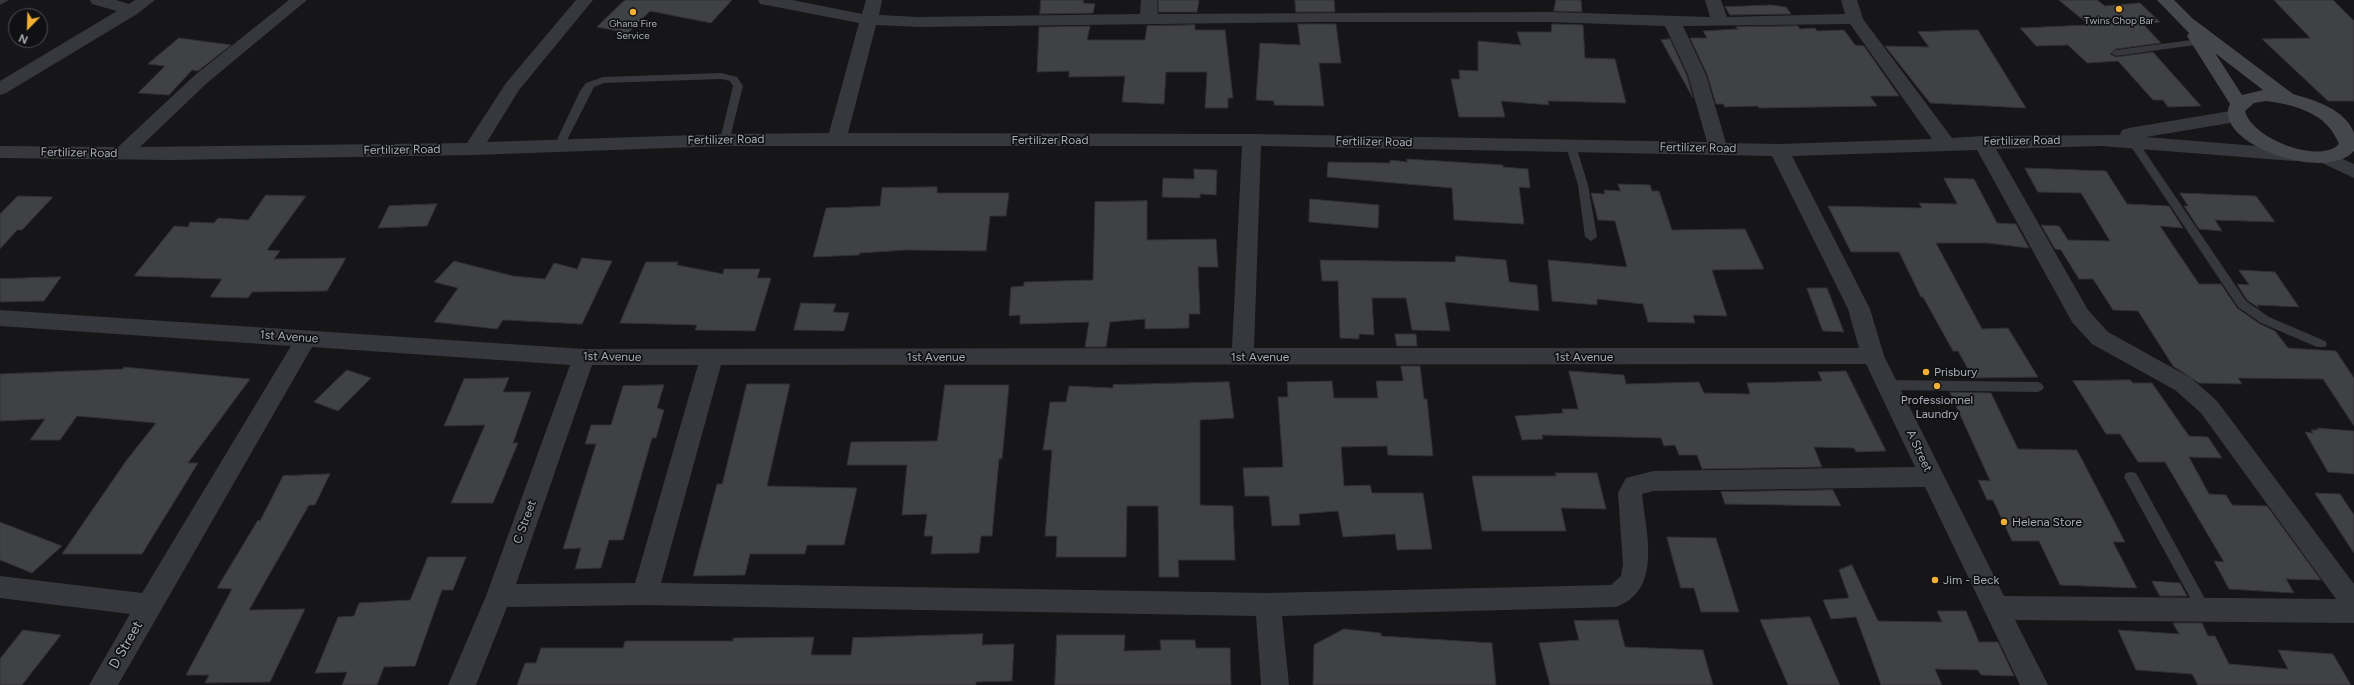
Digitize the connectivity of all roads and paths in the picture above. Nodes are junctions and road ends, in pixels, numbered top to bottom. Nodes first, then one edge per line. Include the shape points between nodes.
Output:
1 (4, 0) edge
2 (98, 0) edge
3 (147, 0) edge
4 (299, 0) edge
5 (585, 0) edge
6 (766, 0) edge
7 (874, 0) edge
8 (1149, 0) edge
9 (1318, 0) edge
10 (1545, 0) edge
11 (1713, 0) edge
12 (1849, 0) edge
13 (2165, 0) edge
14 (0, 2) edge
15 (131, 10) junction
16 (1319, 17) junction
17 (1149, 18) junction
18 (1548, 18) junction
19 (1855, 19) junction
20 (868, 20) junction
21 (1672, 21) junction
22 (1720, 22) junction
23 (2186, 22) junction
24 (2199, 42) junction
25 (2116, 53) dead end
26 (0, 89) edge
27 (2286, 98) junction
28 (2237, 109) junction
29 (2331, 117) junction
30 (2354, 120) edge
31 (837, 139) junction
32 (725, 140) junction
33 (1252, 140) junction
34 (2100, 140) junction
35 (1982, 142) junction
36 (2133, 142) junction
37 (1945, 144) junction
38 (559, 146) junction
39 (1571, 146) junction
40 (1718, 148) junction
41 (473, 149) junction
42 (1779, 150) junction
43 (0, 152) edge
44 (122, 154) junction
45 (2294, 155) junction
46 (2340, 155) edge
47 (2354, 172) edge
48 (1590, 237) dead end
49 (0, 318) edge
50 (306, 339) junction
51 (2321, 344) dead end
52 (1873, 356) junction
53 (584, 357) junction
54 (712, 357) junction
55 (1243, 357) junction
56 (1888, 385) junction
57 (2038, 387) dead end
58 (1931, 477) junction
59 (2131, 477) dead end
60 (0, 587) edge
61 (645, 594) junction
62 (499, 596) junction
63 (2354, 604) edge
64 (148, 605) junction
65 (1268, 605) junction
66 (1998, 608) junction
67 (2204, 610) junction
68 (2354, 611) edge
69 (102, 685) edge
70 (462, 685) edge
71 (1275, 685) edge
72 (2034, 685) edge

1 - 14 lane
2 - 15 street
3 - 15 street
4 - 44 street via 201,79
5 - 41 street via 512,87
6 - 20 street
7 - 20 street
8 - 17 street
9 - 16 street
10 - 18 street
11 - 22 street
12 - 19 street
13 - 23 street
15 - 26 street
16 - 17 street
16 - 18 street
17 - 20 street via 918,22
18 - 21 street
19 - 22 street
19 - 37 street
20 - 31 street
21 - 22 street
21 - 40 street via 1697,75
23 - 24 street
23 - 27 street
24 - 25 lane
24 - 28 street
27 - 28 street via 2266,95 2249,97
27 - 29 street via 2308,105
28 - 34 street, Fertilizer Road
28 - 45 street via 2242,127 2274,148
29 - 30 street
29 - 46 street via 2345,132 2348,145
31 - 32 street, Fertilizer Road
31 - 33 street, Fertilizer Road
32 - 38 street, Fertilizer Road
32 - 38 lane via 738,86 734,79 721,76 602,80 590,85 584,93
33 - 39 street, Fertilizer Road
33 - 55 street
34 - 35 street, Fertilizer Road
34 - 36 street, Fertilizer Road
35 - 37 street, Fertilizer Road
35 - 63 street via 2080,316 2100,338 2183,384 2209,407
36 - 45 street, Fertilizer Road
36 - 51 lane via 2242,304 2265,320
37 - 42 street, Fertilizer Road
38 - 41 street, Fertilizer Road
39 - 40 street, Fertilizer Road
39 - 48 lane via 1584,185
40 - 42 street, Fertilizer Road
41 - 44 street, Fertilizer Road
42 - 52 street, A Street via 1859,309
43 - 44 street, Fertilizer Road
45 - 46 street
46 - 47 street
49 - 50 street, 1st Avenue
50 - 53 street, 1st Avenue
50 - 64 street, D Street
52 - 55 street, 1st Avenue
52 - 56 street, A Street
53 - 54 street, 1st Avenue
53 - 62 street, C Street
54 - 55 street, 1st Avenue
54 - 61 street
56 - 57 lane
56 - 58 street, A Street
58 - 65 street via 1653,481 1635,484 1630,494 1636,564 1632,582 1616,596
58 - 66 street, A Street
59 - 67 lane
60 - 64 street
61 - 62 street
61 - 65 street
62 - 70 street, C Street
64 - 69 street, D Street
65 - 71 street
66 - 67 street
66 - 72 street, A Street
67 - 68 street

